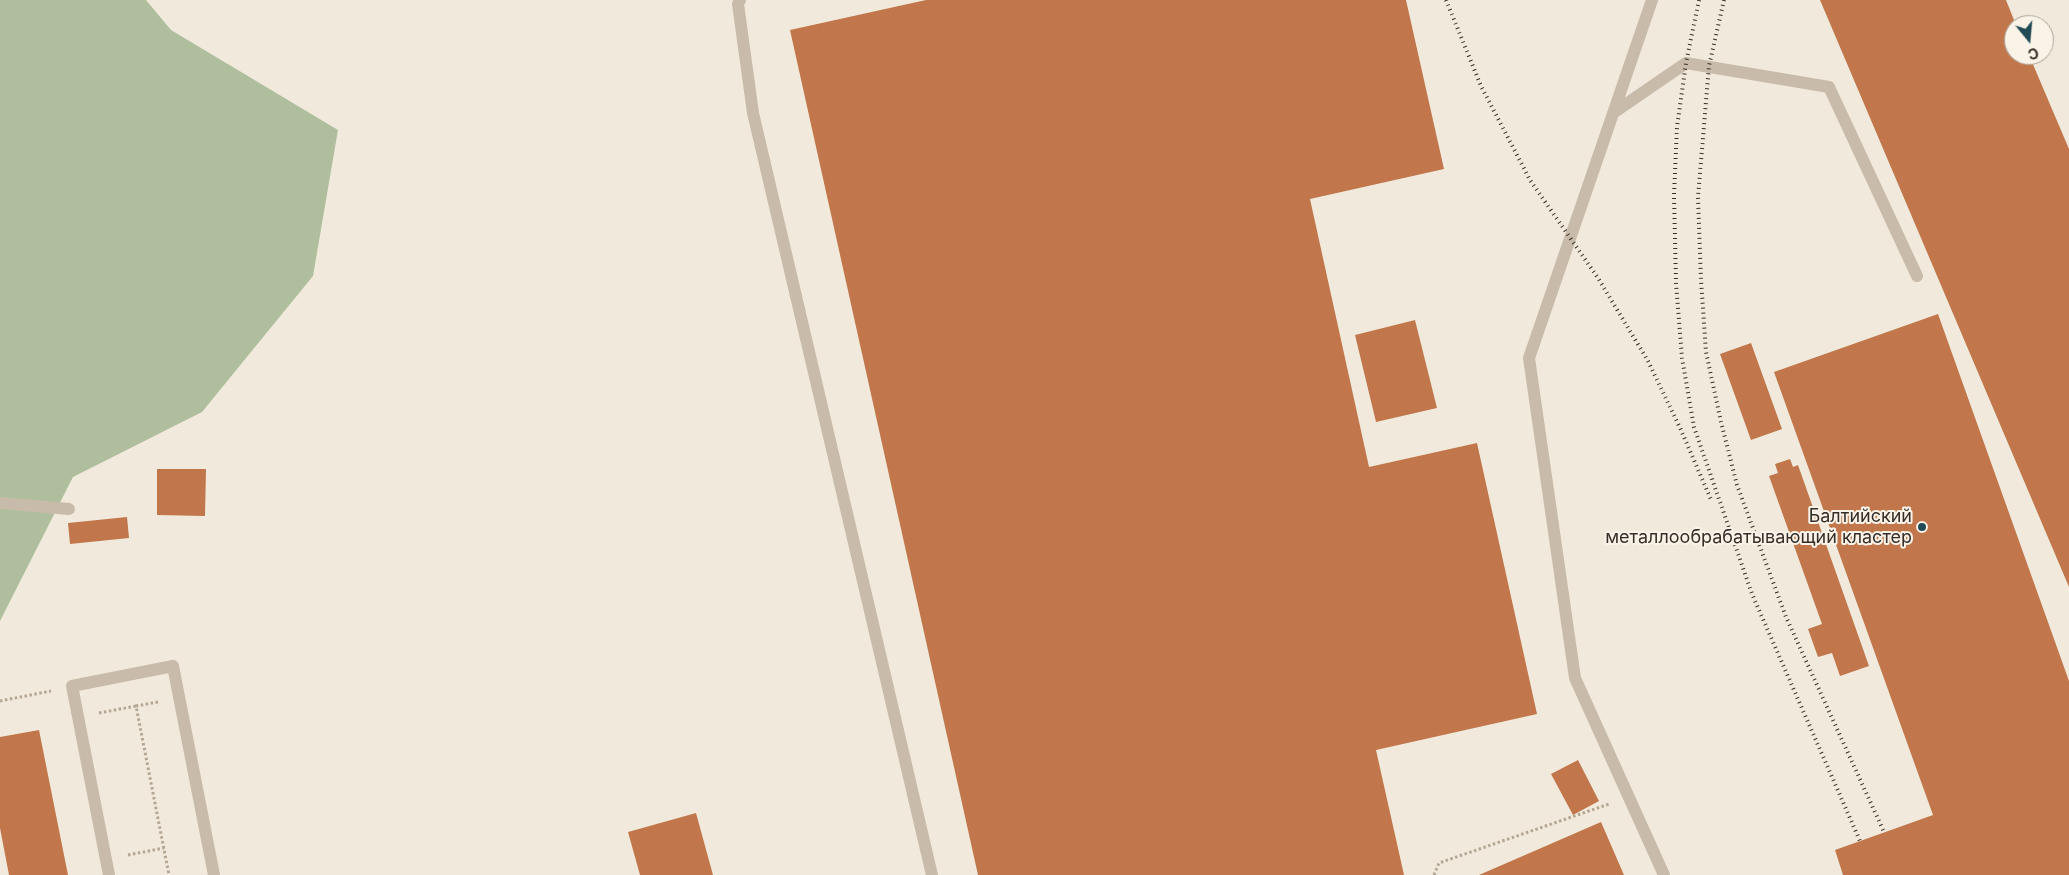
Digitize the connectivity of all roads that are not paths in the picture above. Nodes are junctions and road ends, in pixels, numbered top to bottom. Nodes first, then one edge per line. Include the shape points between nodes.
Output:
1 (1652, 0) edge
2 (739, 1) edge
3 (1613, 113) junction
4 (1917, 276) dead end
5 (0, 503) edge
6 (69, 510) dead end
7 (109, 875) edge
8 (214, 875) edge
9 (932, 875) edge
10 (1664, 875) edge

1 - 3 lane
2 - 9 lane via 754,113
3 - 4 lane via 1686,63 1829,87
3 - 10 lane via 1529,358 1575,678
5 - 6 lane
7 - 8 lane via 72,686 173,666

